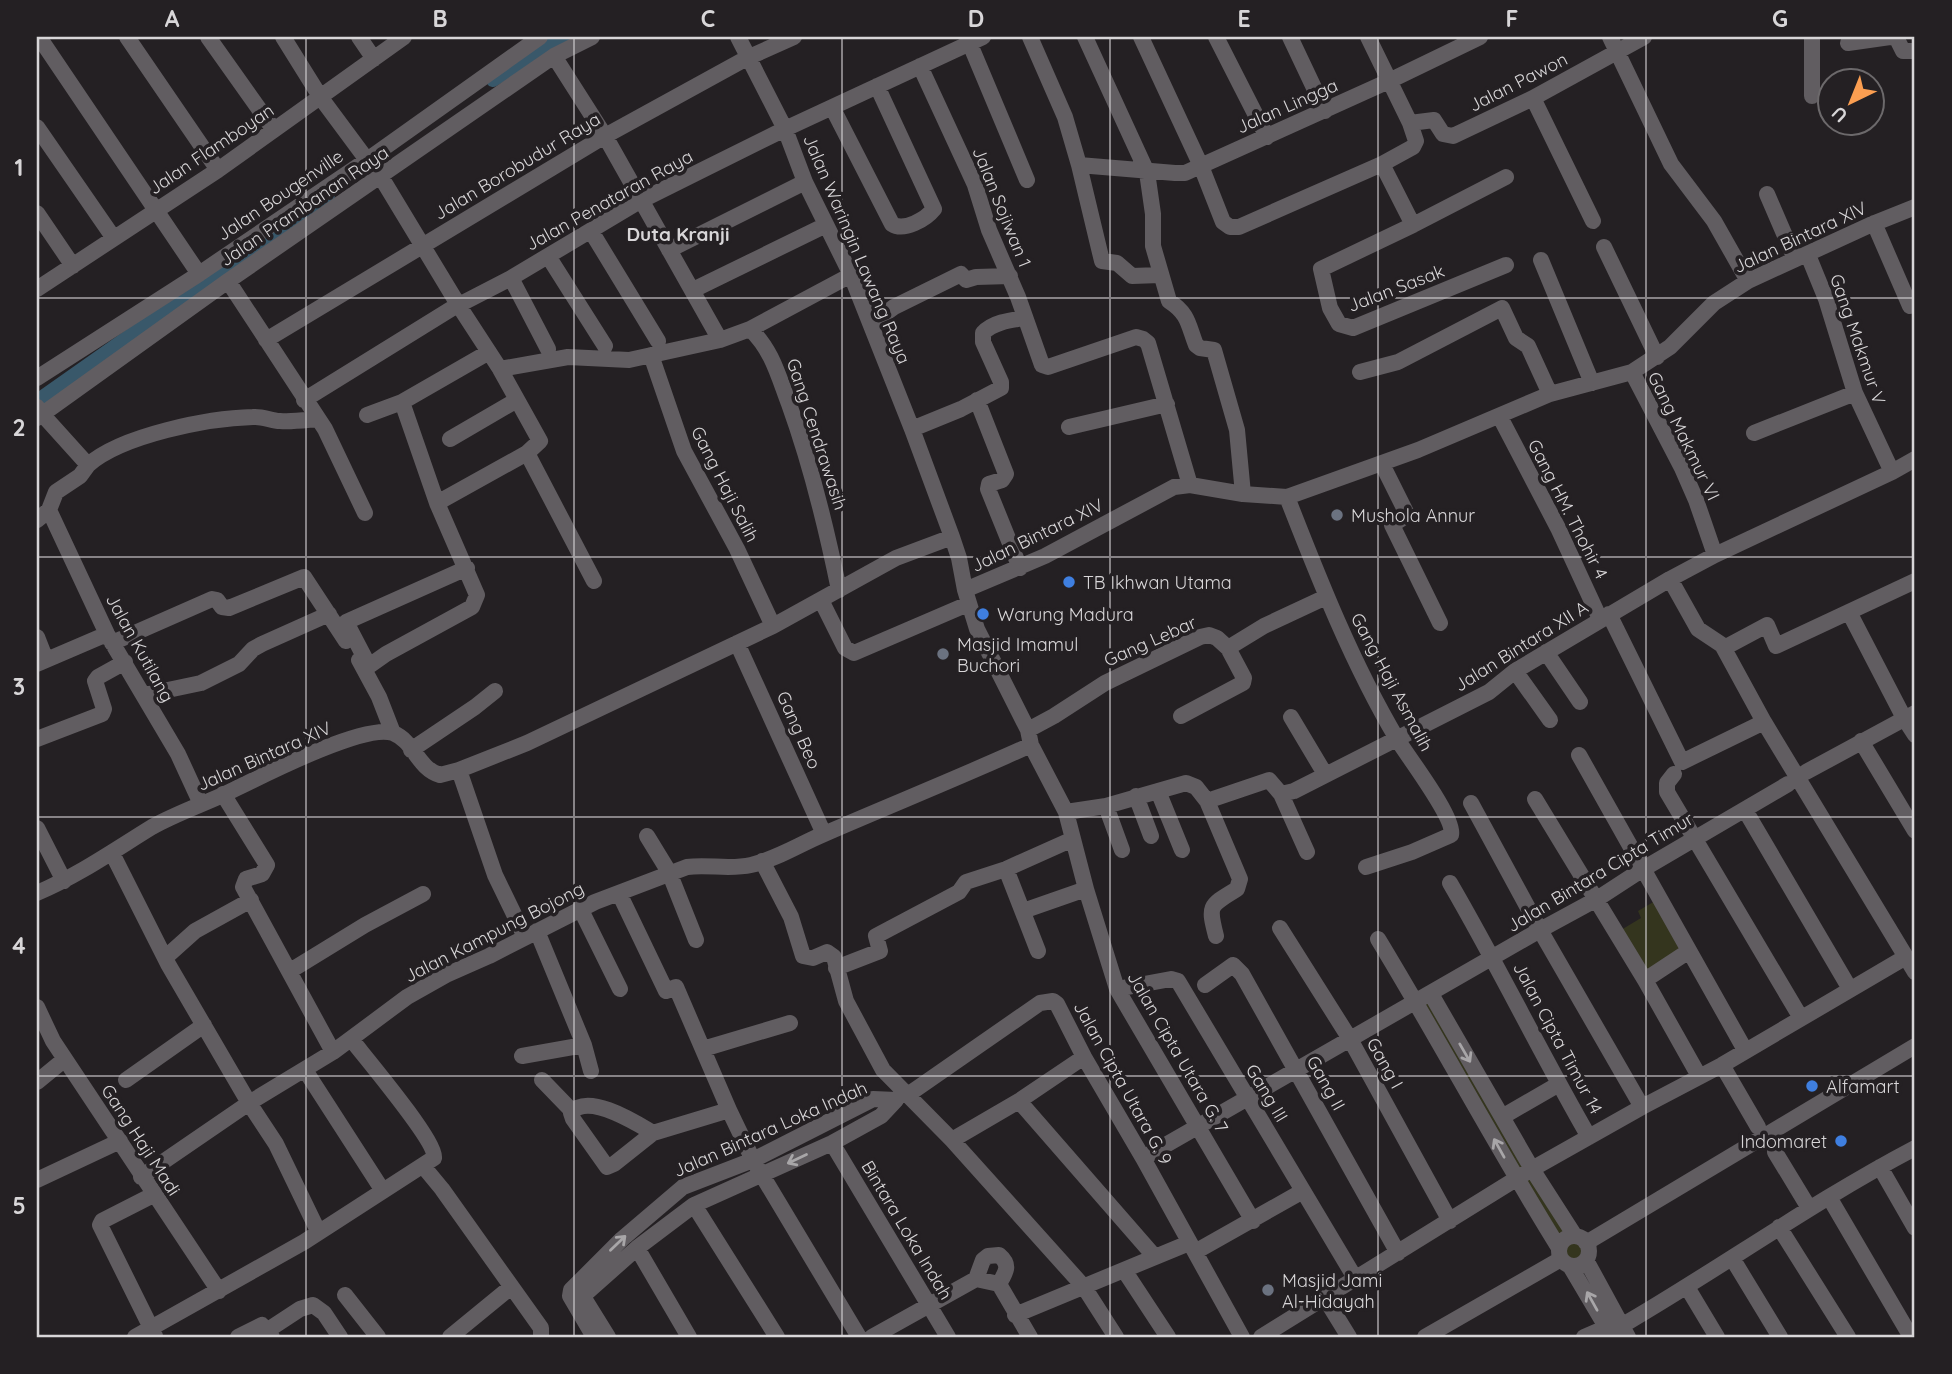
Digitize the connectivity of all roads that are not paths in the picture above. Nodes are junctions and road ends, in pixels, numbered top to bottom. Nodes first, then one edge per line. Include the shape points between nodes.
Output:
1 (38, 37) edge
2 (127, 37) edge
3 (208, 37) edge
4 (283, 37) edge
5 (359, 37) edge
6 (404, 37) edge
7 (540, 37) edge
8 (592, 37) edge
9 (738, 37) edge
10 (794, 37) edge
11 (1030, 37) edge
12 (1085, 37) edge
13 (1141, 37) edge
14 (1216, 37) edge
15 (1290, 37) edge
16 (1368, 37) edge
17 (1480, 37) edge
18 (1610, 37) edge
19 (1644, 37) edge
20 (1812, 37) edge
21 (1889, 37) edge
22 (1896, 37) edge
23 (973, 39) edge
24 (1848, 43) dead end
25 (1915, 51) edge
26 (1618, 52) junction
27 (554, 56) junction
28 (747, 58) junction
29 (374, 59) junction
30 (920, 66) junction
31 (1389, 81) junction
32 (877, 86) junction
33 (1812, 96) dead end
34 (321, 98) junction
35 (1533, 98) junction
36 (832, 107) junction
37 (1325, 111) junction
38 (1410, 123) junction
39 (37, 128) edge
40 (785, 129) junction
41 (274, 130) junction
42 (605, 136) junction
43 (1267, 137) junction
44 (367, 160) junction
45 (1382, 164) junction
46 (1079, 165) junction
47 (1200, 166) junction
48 (218, 170) junction
49 (1147, 172) junction
50 (381, 177) junction
51 (1506, 177) dead end
52 (1027, 180) dead end
53 (805, 182) junction
54 (1767, 194) dead end
55 (640, 201) junction
56 (1915, 207) edge
57 (156, 209) junction
58 (37, 213) edge
59 (1592, 221) dead end
60 (1874, 223) junction
61 (826, 225) junction
62 (1412, 225) junction
63 (592, 231) junction
64 (113, 237) junction
65 (423, 244) junction
66 (1604, 247) dead end
67 (669, 250) junction
68 (548, 256) junction
69 (1802, 257) junction
70 (1541, 260) dead end
71 (1506, 265) dead end
72 (74, 266) junction
73 (199, 274) junction
74 (851, 275) junction
75 (1160, 275) junction
76 (1010, 276) junction
77 (512, 278) junction
78 (228, 281) junction
79 (1748, 281) junction
80 (37, 289) edge
81 (693, 290) junction
82 (458, 306) junction
83 (1910, 306) dead end
84 (1025, 318) junction
85 (871, 324) junction
86 (750, 329) junction
87 (266, 340) junction
88 (720, 340) junction
89 (605, 346) dead end
90 (655, 348) junction
91 (548, 349) dead end
92 (488, 352) junction
93 (1657, 357) junction
94 (500, 369) junction
95 (1360, 372) dead end
96 (1632, 372) junction
97 (37, 378) edge
98 (1592, 383) junction
99 (1855, 393) junction
100 (1550, 394) junction
101 (304, 400) junction
102 (517, 400) junction
103 (977, 400) junction
104 (402, 402) junction
105 (1167, 404) junction
106 (38, 413) edge
107 (367, 415) dead end
108 (1500, 417) junction
109 (318, 419) junction
110 (1069, 427) dead end
111 (912, 429) junction
112 (1755, 433) dead end
113 (450, 439) dead end
114 (527, 453) junction
115 (1915, 459) edge
116 (1382, 464) junction
117 (88, 465) junction
118 (1892, 472) junction
119 (1190, 485) junction
120 (1242, 494) junction
121 (1287, 497) junction
122 (437, 503) junction
123 (365, 513) dead end
124 (43, 515) edge
125 (952, 537) junction
126 (1715, 555) junction
127 (467, 568) junction
128 (1020, 568) junction
129 (1670, 579) junction
130 (594, 581) dead end
131 (1915, 581) edge
132 (839, 590) junction
133 (967, 597) junction
134 (1326, 597) junction
135 (821, 600) junction
136 (1849, 612) junction
137 (329, 614) junction
138 (1605, 616) junction
139 (1440, 623) dead end
140 (773, 626) junction
141 (37, 637) edge
142 (110, 638) junction
143 (737, 643) junction
144 (1228, 648) junction
145 (1724, 648) junction
146 (1546, 652) junction
147 (41, 662) edge
148 (125, 662) junction
149 (1515, 671) junction
150 (495, 691) dead end
151 (145, 695) junction
152 (1580, 702) dead end
153 (1910, 715) edge
154 (1181, 716) dead end
155 (1291, 717) dead end
156 (1550, 720) dead end
157 (1764, 722) junction
158 (393, 733) junction
159 (1915, 735) edge
160 (1030, 737) junction
161 (37, 738) edge
162 (1397, 739) junction
163 (1861, 741) junction
164 (411, 750) junction
165 (1579, 755) dead end
166 (459, 770) junction
167 (1325, 774) junction
168 (1674, 774) dead end
169 (1797, 778) junction
170 (1158, 791) junction
171 (223, 794) junction
172 (1281, 794) junction
173 (1136, 796) junction
174 (1535, 799) dead end
175 (1207, 801) junction
176 (1471, 803) dead end
177 (201, 804) junction
178 (1106, 806) junction
179 (1745, 810) junction
180 (1066, 812) junction
181 (37, 828) edge
182 (1915, 831) edge
183 (824, 834) junction
184 (647, 836) dead end
185 (1151, 836) dead end
186 (1073, 839) junction
187 (1693, 839) junction
188 (1122, 850) dead end
189 (1182, 850) dead end
190 (1307, 852) dead end
191 (112, 853) junction
192 (762, 861) junction
193 (1366, 867) dead end
194 (1643, 869) junction
195 (669, 872) junction
196 (1008, 874) dead end
197 (64, 881) junction
198 (1450, 883) dead end
199 (1086, 889) junction
200 (37, 893) edge
201 (619, 893) junction
202 (423, 894) dead end
203 (1597, 899) junction
204 (251, 900) junction
205 (580, 908) junction
206 (1023, 911) junction
207 (1280, 929) dead end
208 (1540, 930) junction
209 (531, 934) junction
210 (1216, 936) dead end
211 (1378, 939) dead end
212 (695, 940) dead end
213 (1038, 951) dead end
214 (1689, 951) junction
215 (166, 957) junction
216 (1493, 958) junction
217 (1899, 961) dead end
218 (836, 968) junction
219 (290, 971) junction
220 (1915, 972) edge
221 (1645, 980) junction
222 (1205, 985) dead end
223 (620, 989) dead end
224 (1116, 989) junction
225 (1850, 989) junction
226 (1431, 994) junction
227 (1416, 1002) junction
228 (37, 1007) edge
229 (1801, 1018) junction
230 (790, 1023) dead end
231 (204, 1025) junction
232 (351, 1039) junction
233 (1350, 1039) junction
234 (584, 1045) junction
235 (1915, 1046) edge
236 (703, 1049) junction
237 (1745, 1050) junction
238 (333, 1052) junction
239 (523, 1056) dead end
240 (1084, 1057) junction
241 (65, 1059) junction
242 (1722, 1065) junction
243 (1297, 1069) junction
244 (305, 1070) junction
245 (591, 1071) dead end
246 (1699, 1076) junction
247 (126, 1080) dead end
248 (542, 1080) dead end
249 (37, 1082) edge
250 (1559, 1084) junction
251 (909, 1094) junction
252 (1248, 1098) junction
253 (1019, 1101) junction
254 (249, 1102) junction
255 (1642, 1107) junction
256 (729, 1110) junction
257 (572, 1111) junction
258 (1502, 1117) junction
259 (1758, 1127) dead end
260 (1199, 1128) junction
261 (653, 1133) junction
262 (1589, 1137) junction
263 (952, 1140) junction
264 (120, 1141) junction
265 (832, 1143) junction
266 (1915, 1148) edge
267 (1775, 1152) dead end
268 (1143, 1158) junction
269 (753, 1160) junction
270 (423, 1166) junction
271 (1880, 1167) junction
272 (1532, 1169) junction
273 (763, 1175) junction
274 (141, 1177) junction
275 (1516, 1179) junction
276 (37, 1180) edge
277 (383, 1191) junction
278 (1303, 1191) junction
279 (153, 1195) junction
280 (1829, 1197) junction
281 (694, 1205) junction
282 (1809, 1208) junction
283 (1253, 1221) junction
284 (1450, 1221) junction
285 (1779, 1227) junction
286 (1915, 1228) edge
287 (318, 1231) junction
288 (1581, 1240) junction
289 (637, 1248) junction
290 (1192, 1248) junction
291 (1398, 1253) junction
292 (1155, 1257) junction
293 (1564, 1258) junction
294 (1732, 1258) junction
295 (1586, 1260) junction
296 (1124, 1270) junction
297 (976, 1279) junction
298 (1355, 1279) junction
299 (999, 1284) junction
300 (512, 1287) junction
301 (1084, 1287) junction
302 (1687, 1287) junction
303 (219, 1291) junction
304 (345, 1295) dead end
305 (578, 1295) junction
306 (1325, 1298) junction
307 (930, 1305) junction
308 (1015, 1315) junction
309 (1619, 1329) edge
310 (153, 1332) edge
311 (270, 1334) edge
312 (852, 1335) edge
313 (135, 1337) edge
314 (238, 1337) edge
315 (340, 1337) edge
316 (378, 1337) edge
317 (450, 1337) edge
318 (541, 1337) edge
319 (594, 1337) edge
320 (608, 1337) edge
321 (690, 1337) edge
322 (777, 1337) edge
323 (872, 1337) edge
324 (948, 1337) edge
325 (1030, 1337) edge
326 (1116, 1337) edge
327 (1168, 1337) edge
328 (1242, 1337) edge
329 (1261, 1337) edge
330 (1349, 1337) edge
331 (1425, 1337) edge
332 (1584, 1337) edge
333 (1717, 1337) edge
334 (1780, 1337) edge
335 (1848, 1337) edge
336 (1911, 1337) edge

1 - 57 street
2 - 48 street
3 - 41 street
4 - 34 street
5 - 29 street
6 - 29 street, Jalan Flamboyan
7 - 44 street, Jalan Bougenville
8 - 27 street, Jalan Prambanan Raya
9 - 28 street, Jalan Waringin Lawang Raya
10 - 28 street, Jalan Borobudur Raya
11 - 46 street via 1065,117
12 - 49 street
13 - 47 street
14 - 43 street
15 - 37 street
16 - 31 street
17 - 31 street, Jalan Lingga
18 - 26 street
19 - 26 street, Jalan Pawon
20 - 33 street
21 - 24 street
22 - 25 street via 1903,51
23 - 30 street, Jalan Penataran Raya
23 - 52 street
26 - 35 street, Jalan Pawon
26 - 79 street via 1671,164 1714,221
27 - 42 street
27 - 50 street, Jalan Prambanan Raya
28 - 40 street, Jalan Waringin Lawang Raya
28 - 42 street, Jalan Borobudur Raya
29 - 34 street, Jalan Flamboyan
30 - 32 street, Jalan Penataran Raya
30 - 76 street, Jalan Sojiwan 1 via 975,185
31 - 37 street, Jalan Lingga
31 - 38 street
32 - 36 street, Jalan Penataran Raya
32 - 36 street via 934,209 903,228 892,224
34 - 41 street, Jalan Flamboyan
34 - 44 street
35 - 38 street, Jalan Pawon via 1453,136 1443,133 1434,120
35 - 59 street
36 - 40 street, Jalan Penataran Raya
37 - 43 street, Jalan Lingga
38 - 45 street via 1415,145
39 - 64 street
40 - 53 street, Jalan Waringin Lawang Raya
40 - 55 street, Jalan Penataran Raya
41 - 48 street, Jalan Flamboyan
42 - 55 street
42 - 65 street, Jalan Borobudur Raya
43 - 47 street, Jalan Lingga
44 - 73 street, Jalan Bougenville
45 - 47 street via 1239,228 1223,222
45 - 62 street
46 - 49 street, Jalan Lingga
46 - 75 street via 1102,261 1117,263 1132,276
47 - 49 street, Jalan Lingga via 1185,173
48 - 57 street, Jalan Flamboyan
49 - 75 street
50 - 65 street
50 - 78 street, Jalan Prambanan Raya
51 - 62 street
53 - 61 street, Jalan Waringin Lawang Raya
53 - 67 street
54 - 69 street, Gang Makmur V
55 - 63 street, Jalan Penataran Raya
55 - 67 street
56 - 60 street, Jalan Bintara XIV
57 - 64 street, Jalan Flamboyan
57 - 73 street
58 - 72 street
60 - 69 street, Jalan Bintara XIV
60 - 83 street
61 - 74 street, Jalan Waringin Lawang Raya
61 - 81 street
62 - 71 street, Jalan Sasak via 1321,270 1339,324 1353,328
63 - 68 street, Jalan Penataran Raya
63 - 90 street, Gang Haji Salih
64 - 72 street, Jalan Flamboyan
65 - 82 street
65 - 87 street, Jalan Borobudur Raya
66 - 93 street
67 - 81 street
68 - 77 street, Jalan Penataran Raya
68 - 89 street
69 - 79 street, Jalan Bintara XIV
69 - 99 street, Gang Makmur V via 1826,299
70 - 98 street
72 - 80 street, Jalan Flamboyan
73 - 97 street, Jalan Bougenville
74 - 85 street, Jalan Waringin Lawang Raya
74 - 86 street
75 - 120 street via 1169,302 1181,308 1196,345 1214,349 1237,430
76 - 84 street, Jalan Sojiwan 1
76 - 85 street via 966,281 961,274 894,307
77 - 82 street, Jalan Penataran Raya
77 - 91 street
78 - 87 street
78 - 106 street, Jalan Prambanan Raya
79 - 93 street, Jalan Bintara XIV via 1714,303
81 - 88 street
82 - 92 street
82 - 101 street, Jalan Penataran Raya
84 - 103 street via 983,333 1001,388
84 - 105 street, Jalan Sojiwan 1 via 1042,365 1048,367 1136,337 1143,339
85 - 111 street, Jalan Waringin Lawang Raya
86 - 88 street
86 - 132 street, Gang Cendrawasih via 772,358 801,438
87 - 101 street
88 - 90 street
90 - 94 street via 629,360 550,358
90 - 140 street, Gang Haji Salih via 684,451
92 - 94 street
92 - 104 street
93 - 96 street, Jalan Bintara XIV
94 - 102 street
95 - 100 street via 1398,362 1502,308 1516,338 1528,346
96 - 98 street, Jalan Bintara XIV
96 - 126 street, Gang Makmur VI via 1682,468
98 - 100 street, Jalan Bintara XIV
99 - 112 street
99 - 118 street, Gang Makmur V
100 - 108 street, Jalan Bintara XIV
101 - 109 street
102 - 113 street
102 - 114 street via 540,438
103 - 111 street
103 - 128 street via 1006,474 988,489
104 - 107 street
104 - 122 street
105 - 110 street
105 - 119 street
106 - 117 street, Jalan Prambanan Raya
108 - 116 street, Jalan Bintara XIV
108 - 138 street, Gang HM. Thohir 4
109 - 117 street via 282,422 258,416 195,423 112,450
109 - 123 street
111 - 125 street, Jalan Waringin Lawang Raya
114 - 122 street
114 - 130 street
115 - 118 street, Jalan Bintara XII A
116 - 121 street, Jalan Bintara XIV
116 - 139 street via 1406,512 1392,525
117 - 124 street via 55,492
118 - 126 street, Jalan Bintara XII A
119 - 120 street, Jalan Bintara XIV
119 - 128 street, Jalan Bintara XIV via 1174,487
120 - 121 street, Jalan Bintara XIV
121 - 134 street, Gang Haji Asmalih
122 - 127 street
124 - 142 street, Jalan Kutilang
125 - 132 street, Jalan Bintara XIV via 896,558
125 - 133 street, Jalan Bintara XIV
126 - 129 street, Jalan Bintara XII A
127 - 127 street via 477,595 472,607 369,666 346,622
128 - 133 street, Jalan Bintara XIV
129 - 138 street, Jalan Bintara XII A
129 - 145 street via 1698,629
131 - 136 street
132 - 135 street, Jalan Bintara XIV
133 - 135 street via 854,653 845,648
133 - 160 street, Jalan Cipta Utara G. 7 via 976,629
134 - 144 street
134 - 162 street, Gang Haji Asmalih
135 - 140 street, Jalan Bintara XIV
136 - 145 street via 1776,646 1767,625
136 - 153 street
137 - 142 street via 304,577 229,608 212,599
137 - 151 street via 262,644 239,664 201,682
137 - 158 street via 365,668
138 - 146 street, Jalan Bintara XII A
138 - 157 street, Gang HM. Thohir 4 via 1682,762
140 - 143 street, Jalan Bintara XIV
141 - 147 street
142 - 147 street
142 - 148 street, Jalan Kutilang
143 - 166 street, Jalan Bintara XIV via 527,743
143 - 183 street, Gang Beo
144 - 154 street via 1243,684
144 - 160 street, Gang Lebar via 1217,638 1200,637 1105,683
145 - 157 street
146 - 149 street, Jalan Bintara XII A
146 - 152 street
148 - 151 street, Jalan Kutilang
148 - 161 street via 95,681 102,714
149 - 156 street
149 - 162 street, Jalan Bintara XII A via 1489,692
150 - 164 street
151 - 177 street, Jalan Kutilang
153 - 159 street
153 - 163 street, Jalan Bintara Cipta Timur
155 - 167 street
157 - 169 street
158 - 164 street, Jalan Bintara XIV
158 - 171 street, Jalan Bintara XIV via 368,734 290,761
160 - 180 street, Jalan Cipta Utara G. 7
160 - 183 street, Jalan Kampung Bojong
162 - 167 street, Jalan Bintara XII A
162 - 193 street, Gang Haji Asmalih via 1436,798 1452,833
163 - 169 street, Jalan Bintara Cipta Timur
163 - 182 street
164 - 166 street, Jalan Bintara XIV via 433,773
165 - 194 street
166 - 209 street via 495,875
167 - 172 street, Jalan Bintara XII A
168 - 187 street via 1667,792
169 - 179 street, Jalan Bintara Cipta Timur
169 - 220 street
170 - 173 street
170 - 175 street via 1186,783
170 - 189 street
171 - 177 street, Jalan Bintara XIV
171 - 204 street via 267,865 262,874 244,881
172 - 175 street via 1269,780
172 - 190 street
173 - 178 street
173 - 185 street
174 - 203 street
175 - 210 street via 1240,879 1237,889 1213,903 1210,911
176 - 208 street
177 - 191 street, Jalan Bintara XIV
178 - 180 street
178 - 188 street
179 - 187 street, Jalan Bintara Cipta Timur
179 - 225 street
180 - 186 street, Jalan Cipta Utara G. 7
181 - 197 street
183 - 192 street, Jalan Kampung Bojong
184 - 195 street
186 - 199 street, Jalan Cipta Utara G. 7
186 - 218 street via 964,883 959,892 876,936 880,951
187 - 194 street, Jalan Bintara Cipta Timur
187 - 229 street
191 - 197 street, Jalan Bintara XIV
191 - 215 street
192 - 195 street, Jalan Kampung Bojong via 735,868 700,865
192 - 218 street via 791,917 803,956 830,952
194 - 203 street, Jalan Bintara Cipta Timur
194 - 214 street
195 - 201 street, Jalan Kampung Bojong
195 - 212 street
196 - 206 street
197 - 200 street, Jalan Bintara XIV
198 - 216 street, Jalan Cipta Timur 14
199 - 206 street
199 - 224 street, Jalan Cipta Utara G. 7
201 - 205 street, Jalan Kampung Bojong
201 - 236 street via 666,991 677,987
202 - 219 street
203 - 208 street, Jalan Bintara Cipta Timur
203 - 221 street
204 - 215 street via 195,931
204 - 219 street
205 - 209 street, Jalan Kampung Bojong
205 - 223 street
206 - 213 street
207 - 233 street, Gang I
208 - 216 street, Jalan Bintara Cipta Timur
208 - 255 street
209 - 232 street, Jalan Kampung Bojong via 407,997
209 - 234 street
211 - 227 street
214 - 221 street
214 - 237 street
215 - 231 street
216 - 226 street, Jalan Bintara Cipta Timur
216 - 250 street, Jalan Cipta Timur 14
217 - 225 street
218 - 251 street via 846,1001 883,1070
219 - 238 street
221 - 246 street
222 - 243 street, Gang II via 1235,967
224 - 252 street, Gang III via 1178,981
224 - 260 street, Jalan Cipta Utara G. 7
225 - 229 street
226 - 227 street, Jalan Bintara Cipta Timur
226 -> 258 street
227 - 233 street, Jalan Bintara Cipta Timur
275 -> 227 street
228 - 241 street, Gang Haji Madi
229 - 237 street
230 - 236 street
231 - 247 street
231 - 254 street
232 - 238 street, Jalan Kampung Bojong
232 - 270 street via 433,1149 434,1158
233 - 243 street, Jalan Bintara Cipta Timur
233 - 284 street, Gang I
234 - 239 street
234 - 245 street
235 - 288 street
236 - 256 street
237 - 242 street
238 - 244 street, Jalan Kampung Bojong
240 - 251 street, Jalan Cipta Utara G. 9 via 1057,1004 1048,1000
240 - 253 street
240 - 268 street, Jalan Cipta Utara G. 9
241 - 249 street
241 - 264 street, Gang Haji Madi
242 - 246 street
242 - 259 street
243 - 252 street, Jalan Bintara Cipta Timur
243 - 291 street, Gang II
244 - 254 street, Jalan Kampung Bojong
244 - 277 street
246 - 255 street
248 - 257 street
250 - 258 street
250 - 262 street, Jalan Cipta Timur 14
251 - 263 street
252 - 260 street, Jalan Bintara Cipta Timur
252 - 278 street, Gang III
253 - 263 street
253 - 292 street
254 - 274 street, Jalan Kampung Bojong
254 - 287 street via 276,1144
255 - 262 street
256 - 261 street
256 - 269 street
257 - 261 street via 598,1107
257 - 261 street via 607,1167
258 - 272 street
260 - 268 street, Jalan Bintara Cipta Timur
260 - 283 street, Jalan Cipta Utara G. 7
262 - 272 street
263 - 301 street
264 - 274 street, Gang Haji Madi
264 - 276 street
265 - 269 street, Jalan Bintara Loka Indah via 881,1116 896,1100 873,1099
265 -> 273 street, Jalan Bintara Loka Indah
265 - 307 street, Bintara Loka Indah
266 - 271 street
267 - 282 street
268 - 290 street, Jalan Cipta Utara G. 9
269 - 273 street
305 -> 269 street, Jalan Bintara Loka Indah via 622,1239 678,1191
270 - 277 street
270 - 300 street
271 - 280 street
271 - 286 street
272 - 275 street
272 - 288 street
273 - 281 street, Jalan Bintara Loka Indah
273 - 312 street
274 - 279 street, Gang Haji Madi
275 - 284 street
275 - 293 street
277 - 287 street
278 - 283 street
278 - 298 street, Gang III
279 - 303 street, Gang Haji Madi
279 - 310 street via 100,1225
280 - 282 street
280 - 336 street
281 - 289 street, Jalan Bintara Loka Indah
281 - 322 street
282 - 285 street
283 - 290 street
284 - 291 street
285 - 294 street
285 - 335 street
287 - 303 street
288 - 293 street via 1564,1240
288 - 295 street via 1589,1254
289 - 305 street, Jalan Bintara Loka Indah
289 - 321 street
290 - 292 street
290 - 328 street, Jalan Cipta Utara G. 9
291 - 298 street
292 - 296 street
293 - 295 street via 1579,1265
309 -> 293 street
293 - 331 street
294 - 302 street
294 - 334 street
295 - 309 street
296 - 301 street
296 - 327 street
297 - 299 street
297 - 299 street via 983,1260 999,1255 1007,1267
297 - 307 street
298 - 306 street
299 - 308 street
300 - 317 street
300 - 318 street via 541,1328
301 - 308 street
301 - 326 street
302 - 309 street
302 - 333 street
303 - 310 street
304 - 316 street
305 - 319 street
305 - 320 street
306 - 329 street
306 - 330 street
307 - 323 street
307 - 324 street, Bintara Loka Indah
308 - 325 street
309 - 332 street
310 - 313 street
311 - 314 street via 261,1325
311 - 315 street via 313,1305

